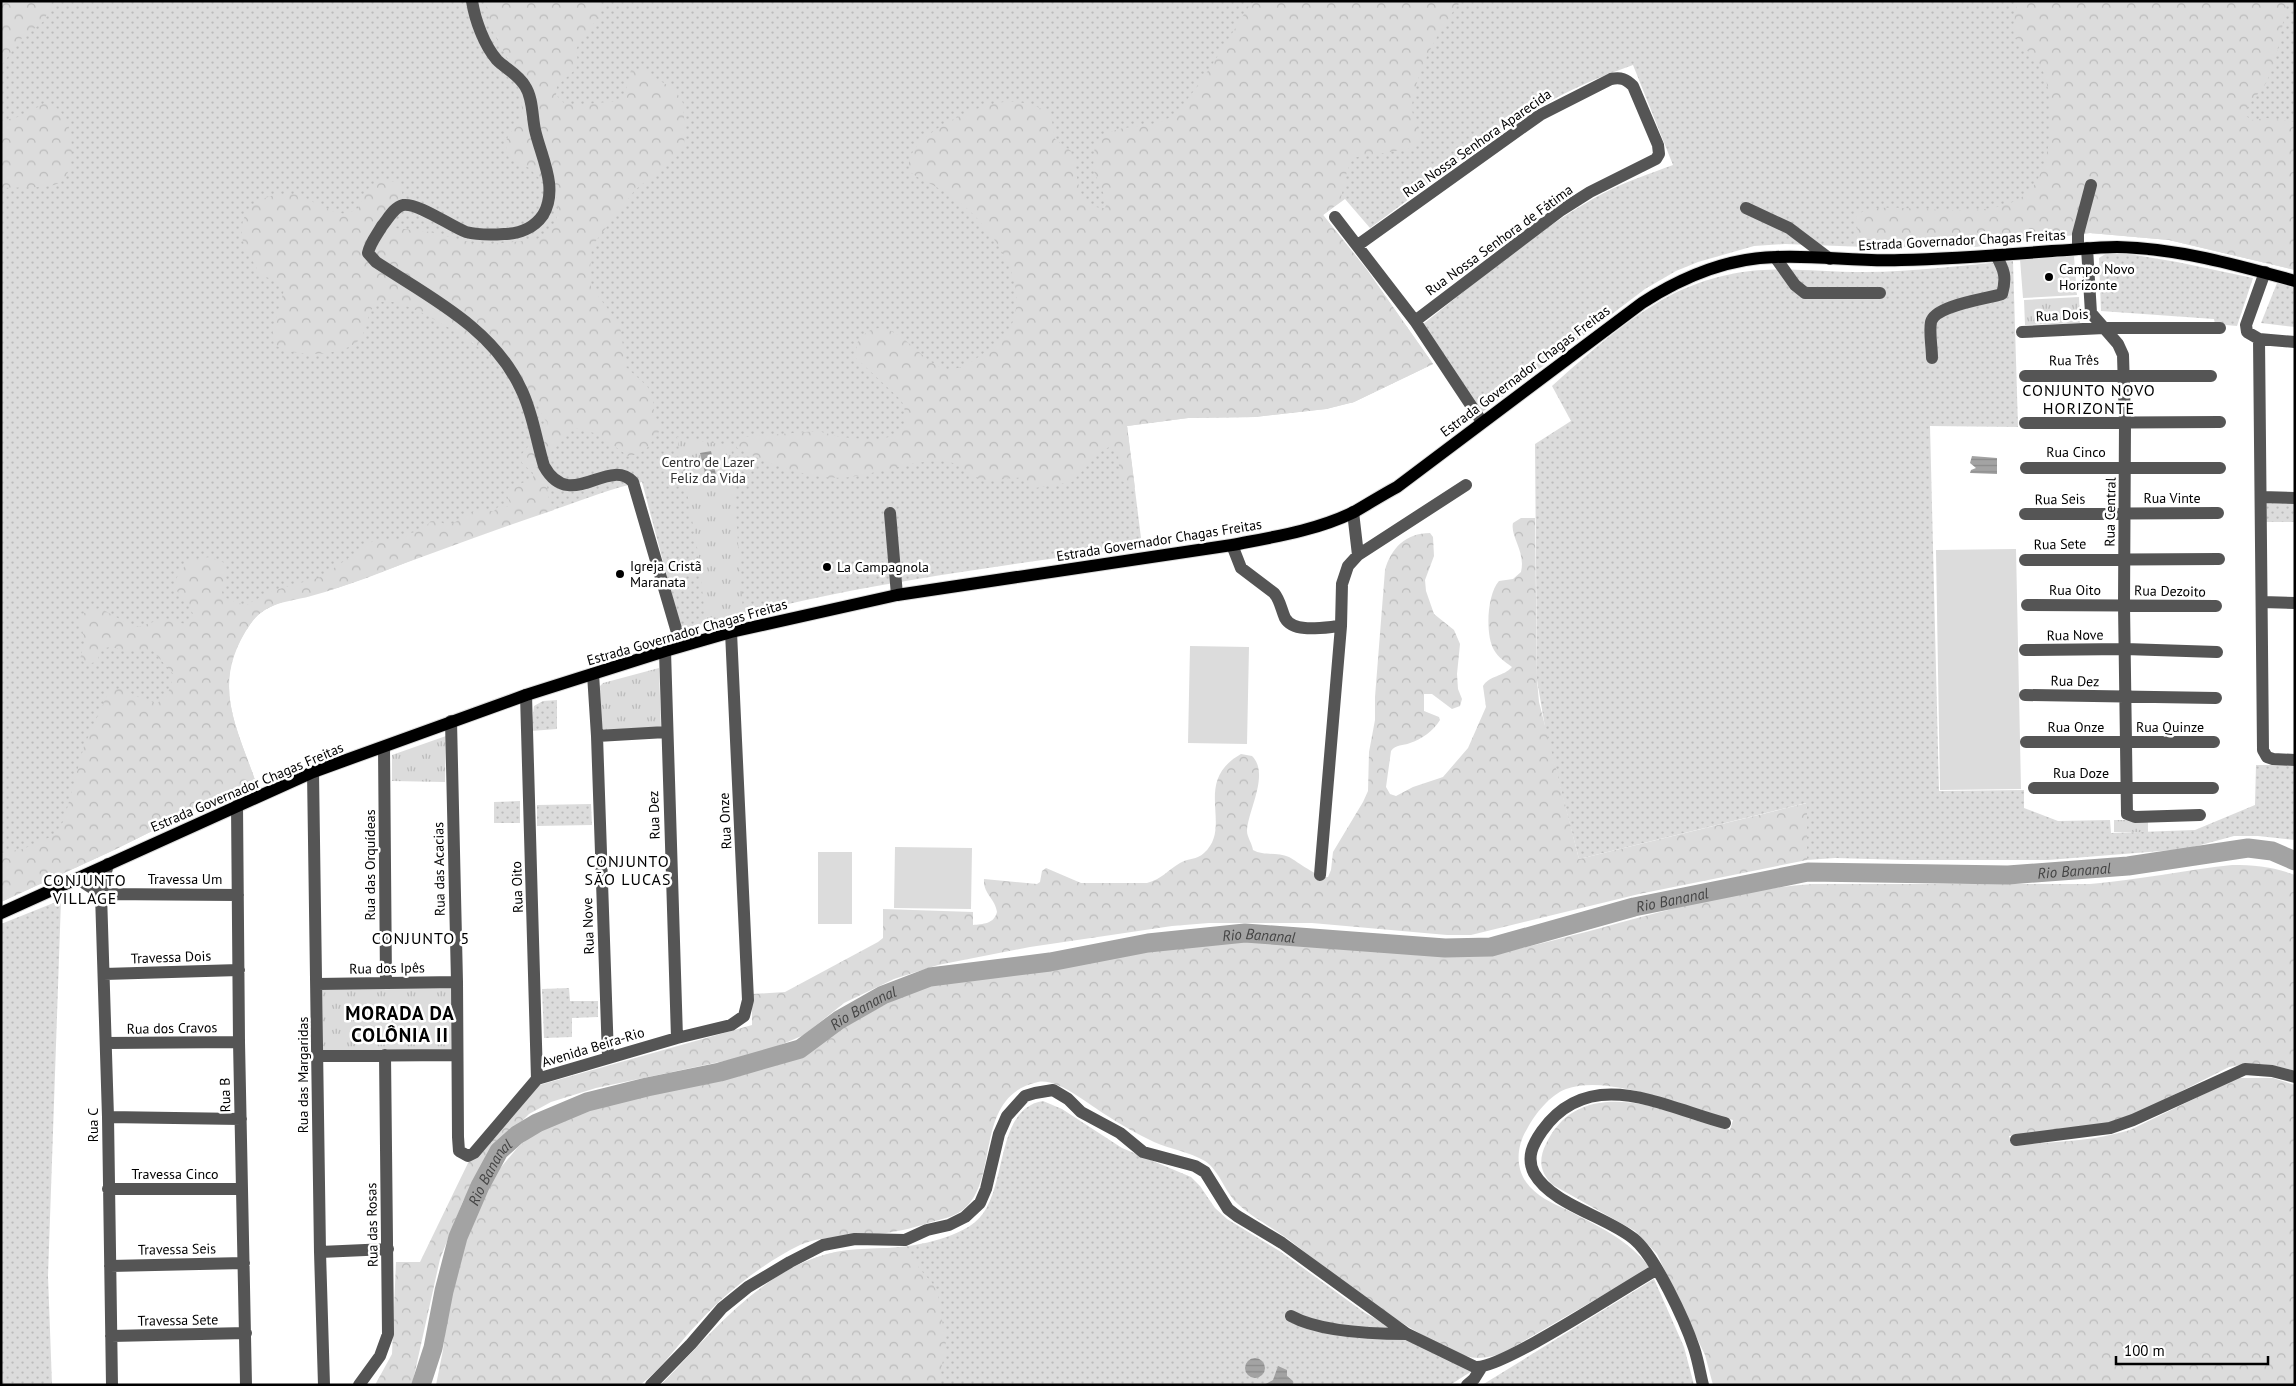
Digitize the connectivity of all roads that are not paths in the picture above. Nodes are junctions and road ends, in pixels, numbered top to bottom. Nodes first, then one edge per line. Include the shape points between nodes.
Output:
1 (472, 1) edge
2 (1656, 159) joint
3 (2091, 185) dead end
4 (1746, 208) dead end
5 (1335, 217) dead end
6 (1358, 245) junction
7 (2082, 249) junction
8 (1996, 255) junction
9 (1776, 257) junction
10 (1830, 259) junction
11 (2265, 272) junction
12 (2295, 281) edge
13 (1880, 293) dead end
14 (1415, 321) junction
15 (2104, 328) junction
16 (2220, 328) dead end
17 (2022, 332) dead end
18 (2259, 338) junction
19 (2295, 342) edge
20 (1932, 358) dead end
21 (2124, 375) junction
22 (2025, 376) dead end
23 (2211, 376) dead end
24 (1482, 422) junction
25 (2125, 422) junction
26 (2220, 422) dead end
27 (2024, 423) dead end
28 (2126, 467) junction
29 (2026, 468) dead end
30 (2220, 468) dead end
31 (1466, 485) dead end
32 (2262, 497) junction
33 (2295, 498) edge
34 (1353, 512) junction
35 (890, 513) dead end
36 (2125, 513) junction
37 (2218, 513) dead end
38 (2025, 514) dead end
39 (1232, 545) junction
40 (1358, 556) junction
41 (2125, 558) junction
42 (2219, 559) dead end
43 (2025, 560) dead end
44 (897, 595) junction
45 (2262, 602) junction
46 (2295, 603) edge
47 (2026, 605) dead end
48 (2124, 605) junction
49 (2216, 606) dead end
50 (1341, 626) junction
51 (731, 632) junction
52 (681, 646) junction
53 (2125, 649) junction
54 (2025, 650) dead end
55 (665, 651) junction
56 (2217, 652) dead end
57 (593, 674) junction
58 (526, 695) junction
59 (2026, 695) dead end
60 (2125, 696) junction
61 (2216, 698) dead end
62 (451, 721) junction
63 (666, 732) junction
64 (597, 736) junction
65 (2026, 742) dead end
66 (2126, 742) junction
67 (2214, 742) dead end
68 (384, 747) junction
69 (2295, 760) edge
70 (313, 772) junction
71 (2034, 788) dead end
72 (2213, 788) dead end
73 (2127, 791) junction
74 (238, 805) junction
75 (2200, 815) dead end
76 (108, 864) junction
77 (1320, 875) dead end
78 (78, 879) junction
79 (101, 893) junction
80 (238, 894) junction
81 (1, 913) edge
82 (239, 970) junction
83 (104, 974) junction
84 (386, 982) junction
85 (457, 982) junction
86 (317, 984) junction
87 (747, 1008) joint
88 (677, 1038) junction
89 (239, 1042) junction
90 (106, 1043) junction
91 (385, 1055) junction
92 (458, 1055) junction
93 (317, 1056) junction
94 (608, 1058) junction
95 (2295, 1077) edge
96 (537, 1079) junction
97 (108, 1117) junction
98 (241, 1119) junction
99 (1725, 1124) dead end
100 (2016, 1140) dead end
101 (472, 1155) joint
102 (108, 1189) junction
103 (242, 1189) junction
104 (388, 1249) junction
105 (320, 1252) junction
106 (244, 1263) junction
107 (110, 1266) junction
108 (1656, 1270) junction
109 (1292, 1316) dead end
110 (246, 1333) junction
111 (1407, 1334) junction
112 (111, 1336) junction
113 (1481, 1368) junction
114 (324, 1381) edge
115 (112, 1385) edge
116 (246, 1385) edge
117 (359, 1385) edge
118 (651, 1385) edge
119 (1467, 1385) edge
120 (1703, 1385) edge

1 - 52 street via 489,49 527,88 546,166 548,199 544,213 538,221 520,232 488,235 465,231 412,206 400,206 369,246 368,253 376,262 463,320 491,344 521,387 544,466 558,482 576,486 614,475 633,482
2 - 6 street, Rua Nossa Senhora Aparecida via 1658,145 1633,86 1626,79 1611,79 1540,115
2 - 14 street, Rua Nossa Senhora de Fátima via 1590,192 1560,212
3 - 7 street, Rua Central via 2078,234
4 - 10 street via 1789,228
5 - 6 street
6 - 14 street
7 - 8 main road, Estrada Governador Chagas Freitas
7 - 11 main road, Estrada Governador Chagas Freitas via 2117,247 2169,252
7 - 15 street, Rua Central via 2090,309
8 - 10 main road, Estrada Governador Chagas Freitas via 1895,261
8 - 20 street via 2006,282 2002,294 1938,312 1931,321
9 - 10 main road, Estrada Governador Chagas Freitas
9 - 13 street via 1804,293
9 - 24 main road, Estrada Governador Chagas Freitas via 1726,264 1662,290
11 - 12 main road, Estrada Governador Chagas Freitas
11 - 18 street via 2246,325 2248,334
14 - 24 street
15 - 16 street, Rua Dois
15 - 17 street, Rua Dois
15 - 21 street, Rua Central via 2122,350
18 - 19 street
18 - 32 street
21 - 22 street, Rua Três
21 - 23 street, Rua Três
21 - 25 street, Rua Central
24 - 34 main road, Estrada Governador Chagas Freitas via 1397,486
25 - 26 street
25 - 27 street
25 - 28 street, Rua Central
28 - 29 street, Rua Cinco
28 - 30 street, Rua Cinco
28 - 36 street, Rua Central
31 - 40 street
32 - 33 street
32 - 45 street
34 - 39 main road, Estrada Governador Chagas Freitas via 1304,530
34 - 40 street
35 - 44 street
36 - 37 street, Rua Vinte
36 - 38 street, Rua Seis
36 - 41 street, Rua Central
39 - 44 main road, Estrada Governador Chagas Freitas
39 - 50 street via 1241,568 1274,593 1290,624 1300,627
40 - 50 street via 1348,566 1342,584
41 - 42 street, Rua Sete
41 - 43 street, Rua Sete
41 - 48 street, Rua Central
44 - 51 main road, Estrada Governador Chagas Freitas
45 - 46 street
45 - 69 street via 2263,750 2267,757 2273,759
47 - 48 street, Rua Oito
48 - 49 street, Rua Dezoito
48 - 53 street, Rua Central
50 - 77 street
51 - 52 main road, Estrada Governador Chagas Freitas
51 - 87 street, Rua Onze
52 - 55 main road, Estrada Governador Chagas Freitas
53 - 54 street, Rua Nove
53 - 56 street, Rua Nove
53 - 60 street, Rua Central
55 - 57 main road, Estrada Governador Chagas Freitas
55 - 63 street, Rua Dez
57 - 58 main road, Estrada Governador Chagas Freitas
57 - 64 street, Rua Nove
58 - 62 main road, Estrada Governador Chagas Freitas
58 - 96 street, Rua Oito
59 - 60 street, Rua Dez
60 - 61 street, Rua Dez
60 - 66 street, Rua Central
62 - 68 main road, Estrada Governador Chagas Freitas
62 - 85 street, Rua das Acacias
63 - 64 street
63 - 88 street, Rua Dez
64 - 94 street, Rua Nove
65 - 66 street, Rua Onze
66 - 67 street, Rua Quinze
66 - 73 street, Rua Central
68 - 70 main road, Estrada Governador Chagas Freitas
68 - 84 street, Rua das Orquídeas
70 - 74 main road, Estrada Governador Chagas Freitas
70 - 86 street, Rua das Margaridas
71 - 73 street, Rua Doze
72 - 73 street, Rua Doze
73 - 75 street, Rua Central via 2129,816
74 - 76 main road, Estrada Governador Chagas Freitas
74 - 80 street, Rua B
76 - 78 main road, Estrada Governador Chagas Freitas
76 - 79 street, Rua C
78 - 79 street
78 - 81 main road, Estrada Governador Chagas Freitas
79 - 80 street, Travessa Um
79 - 83 street, Rua C
80 - 82 street, Rua B
82 - 83 street, Travessa Dois
82 - 89 street, Rua B
83 - 90 street, Rua C
84 - 85 street, Rua dos Ipês
84 - 86 street, Rua dos Ipês
85 - 92 street, Rua das Acacias
86 - 93 street, Rua das Margaridas
87 - 88 street, Avenida Beira-Rio via 744,1016 731,1025
88 - 94 street, Avenida Beira-Rio
89 - 90 street, Rua dos Cravos
89 - 98 street, Rua B
90 - 97 street, Rua C
91 - 92 street
91 - 93 street
91 - 104 street, Rua das Rosas
92 - 101 street, Rua das Acacias via 459,1149 464,1155
93 - 105 street, Rua das Margaridas
94 - 96 street, Avenida Beira-Rio
95 - 100 street via 2245,1069 2110,1128
96 - 101 street, Avenida Beira-Rio
97 - 98 street
97 - 102 street, Rua C
98 - 103 street, Rua B
99 - 108 street via 1658,1101 1626,1095 1600,1096 1573,1102 1562,1109 1534,1141 1531,1165 1541,1181 1567,1201 1634,1239
102 - 103 street, Travessa Cinco
102 - 107 street, Rua C
103 - 106 street, Rua B
104 - 105 street
104 - 117 street, Rua das Rosas via 387,1342
105 - 114 street, Rua das Margaridas
106 - 107 street, Travessa Seis
106 - 110 street, Rua B
107 - 112 street, Rua C
108 - 113 street via 1509,1357
108 - 120 street via 1694,1348
109 - 111 street via 1308,1323 1362,1333
110 - 112 street, Travessa Sete
110 - 116 street, Rua B
111 - 113 street via 1464,1363
111 - 118 street via 1282,1242 1228,1209 1205,1172 1195,1166 1143,1152 1120,1133 1081,1112 1061,1094 1045,1090 1025,1096 1007,1116 999,1134 986,1189 980,1203 965,1217 905,1240 856,1239 823,1245 790,1262 748,1287 722,1308
112 - 115 street, Rua C
113 - 119 street

